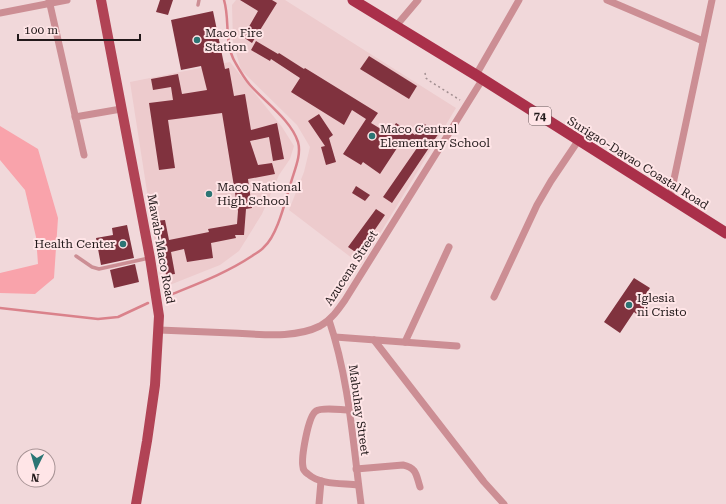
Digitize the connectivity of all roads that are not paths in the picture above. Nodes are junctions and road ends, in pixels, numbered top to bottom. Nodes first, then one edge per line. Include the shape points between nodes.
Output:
1 (67, 0) edge
2 (101, 0) edge
3 (199, 0) edge
4 (353, 0) edge
5 (418, 0) edge
6 (519, 0) edge
7 (607, 0) edge
8 (712, 0) edge
9 (49, 2) edge
10 (198, 5) dead end
11 (0, 13) edge
12 (396, 26) junction
13 (703, 41) junction
14 (479, 77) junction
15 (121, 110) junction
16 (75, 117) junction
17 (578, 141) junction
18 (84, 155) dead end
19 (670, 198) junction
20 (726, 233) edge
21 (449, 247) dead end
22 (76, 256) dead end
23 (150, 258) junction
24 (494, 297) dead end
25 (329, 320) junction
26 (159, 330) junction
27 (335, 337) junction
28 (374, 340) junction
29 (405, 342) junction
30 (457, 346) dead end
31 (349, 410) junction
32 (356, 469) junction
33 (321, 481) junction
34 (358, 485) junction
35 (420, 487) dead end
36 (138, 503) edge
37 (319, 504) edge
38 (361, 504) edge
39 (504, 504) edge

1 - 9 street
2 - 15 main road, Mawab-Maco Road
3 - 10 lane
4 - 12 highway, Surigao-Davao Coastal Road / 74
5 - 12 street
6 - 14 street, Azucena Street
7 - 13 street
8 - 13 street
9 - 11 street
9 - 16 street
12 - 14 highway, Surigao-Davao Coastal Road / 74
13 - 19 street
14 - 17 highway, Surigao-Davao Coastal Road / 74
14 - 25 street, Azucena Street via 467,104 346,300
15 - 16 street
15 - 23 main road, Mawab-Maco Road
16 - 18 street
17 - 19 highway, Surigao-Davao Coastal Road / 74
17 - 24 street via 537,206
19 - 20 highway, Surigao-Davao Coastal Road / 74
21 - 29 street
22 - 23 lane via 99,269
23 - 26 main road, Mawab-Maco Road via 158,302
25 - 26 street, Azucena Street via 320,326 291,334
25 - 27 street, Mabuhay Street
26 - 36 main road, Mawab-Maco Road via 153,400
27 - 28 street
27 - 31 street, Mabuhay Street
28 - 29 street
28 - 39 street via 484,482
29 - 30 street
31 - 32 street, Mabuhay Street
31 - 33 street via 320,409 314,412 309,423 303,469
32 - 34 street, Mabuhay Street
32 - 35 street via 409,466 415,471
33 - 34 street
33 - 37 street
34 - 38 street, Mabuhay Street

